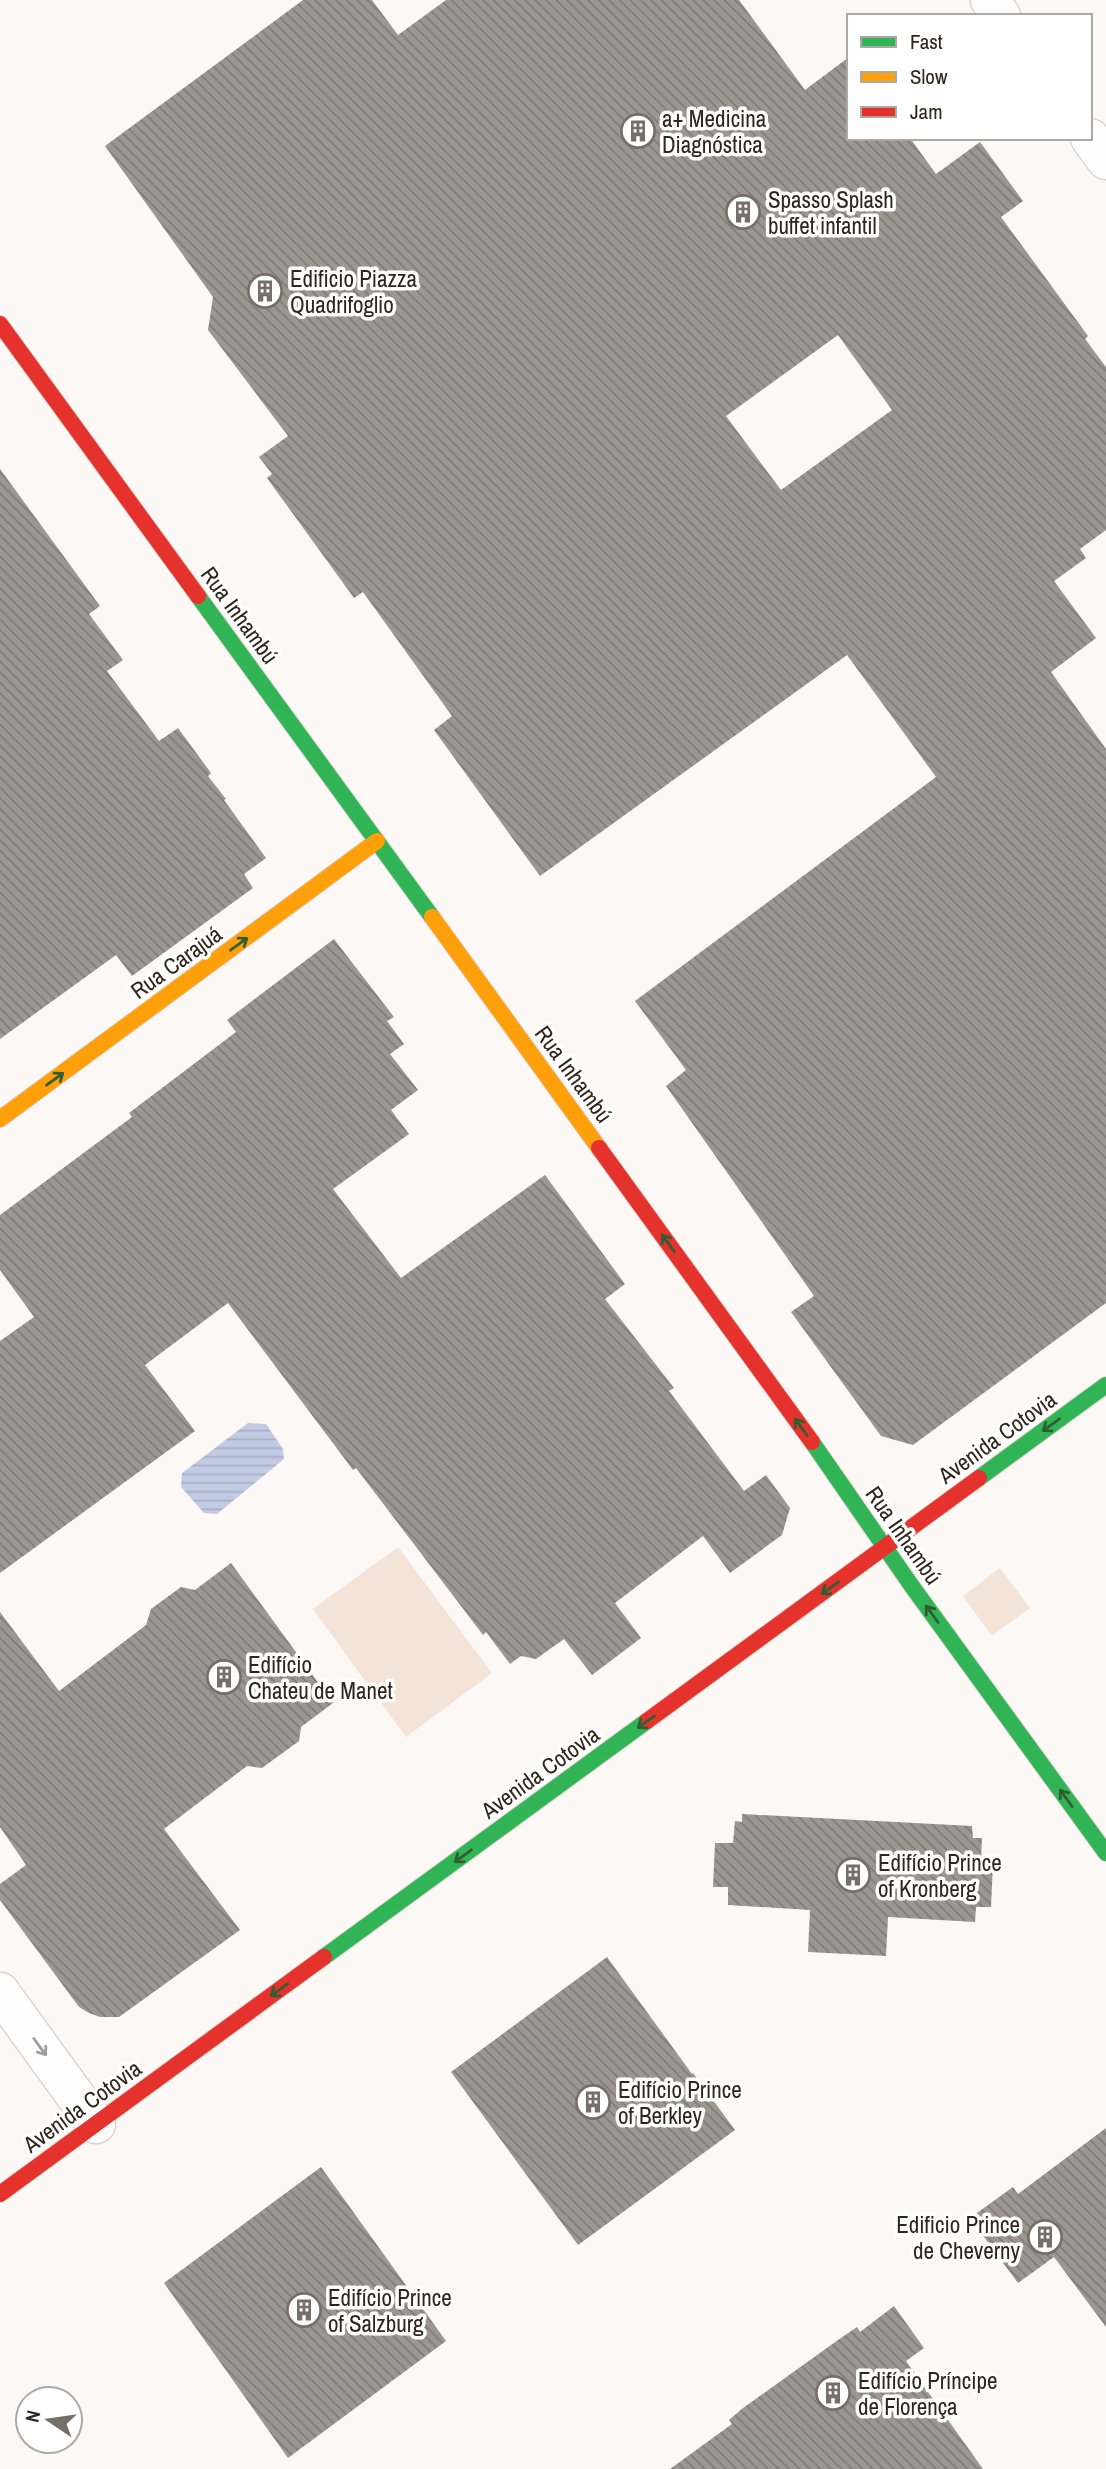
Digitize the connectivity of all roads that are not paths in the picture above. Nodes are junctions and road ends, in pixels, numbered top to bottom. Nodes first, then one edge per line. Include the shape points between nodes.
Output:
1 (1091, 140) edge
2 (1106, 160) edge
3 (0, 324) edge
4 (377, 841) junction
5 (0, 1119) edge
6 (1106, 1385) edge
7 (885, 1548) junction
8 (1106, 1853) edge
9 (0, 1992) edge
10 (96, 2124) junction
11 (0, 2194) edge

1 - 2 street
3 - 4 street, Rua Inhambú
5 -> 4 street, Rua Carajuá
7 -> 4 street, Rua Inhambú
6 -> 7 street, Avenida Cotovia
8 -> 7 street, Rua Inhambú
7 -> 10 street, Avenida Cotovia
9 -> 10 street
10 - 11 street, Avenida Cotovia

